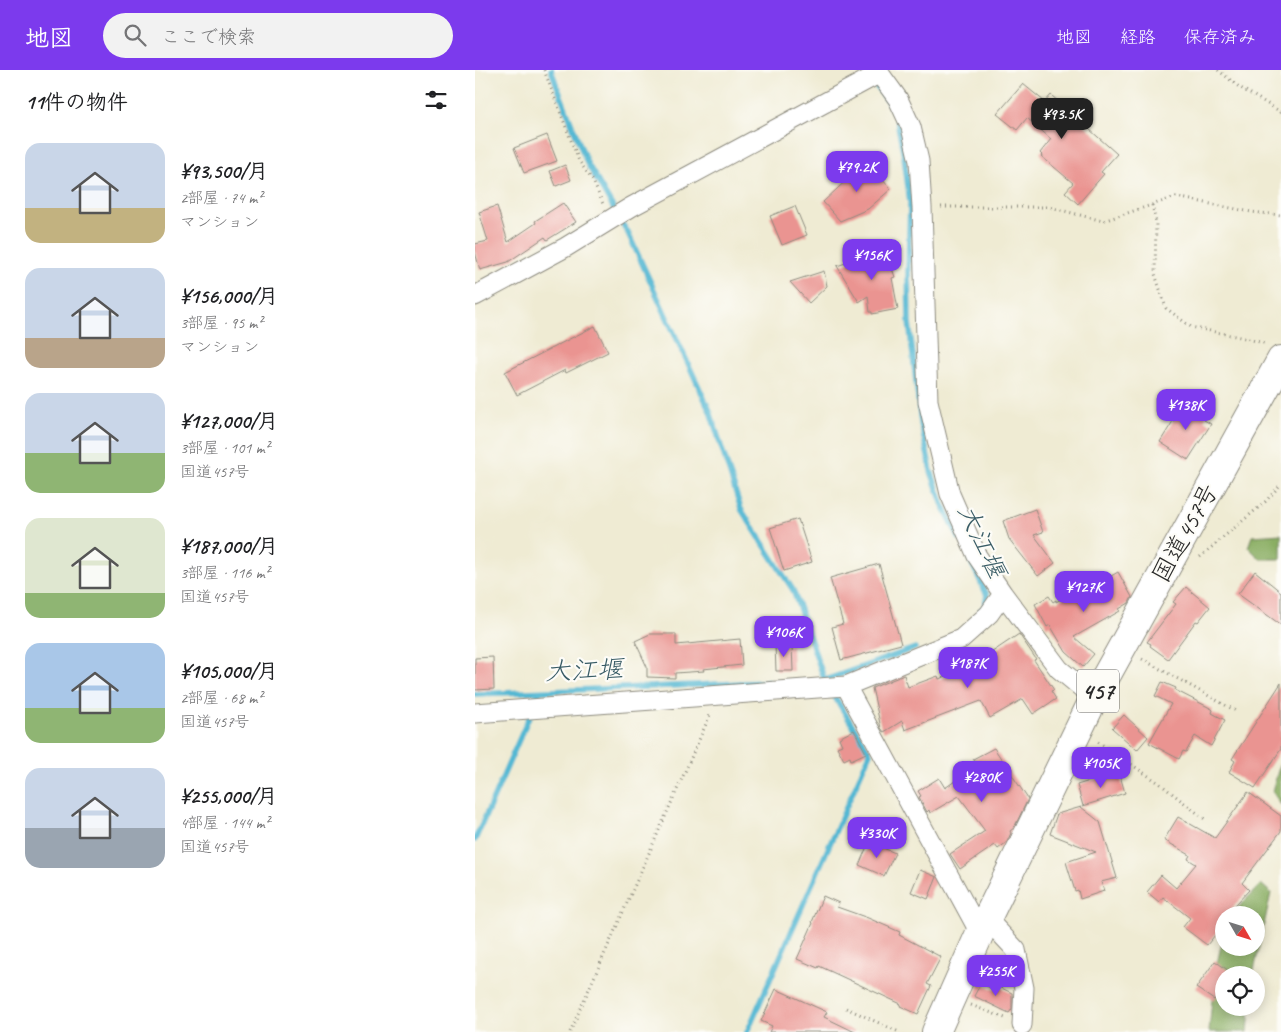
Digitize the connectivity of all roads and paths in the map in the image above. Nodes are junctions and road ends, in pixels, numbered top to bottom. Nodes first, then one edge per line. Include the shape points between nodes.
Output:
1 (544, 70) edge
2 (1218, 70) edge
3 (879, 71) edge
4 (1281, 112) edge
5 (1151, 205) junction
6 (922, 208) junction
7 (1281, 215) edge
8 (610, 220) junction
9 (475, 296) edge
10 (1277, 353) edge
11 (1281, 484) edge
12 (1194, 561) dead end
13 (1003, 594) junction
14 (1121, 648) junction
15 (846, 686) junction
16 (718, 695) junction
17 (1094, 698) junction
18 (1236, 711) dead end
19 (475, 713) edge
20 (1079, 729) junction
21 (1206, 820) dead end
22 (983, 926) junction
23 (952, 997) junction
24 (846, 1008) dead end
25 (1022, 1025) joint
26 (570, 1032) edge
27 (899, 1032) edge
28 (936, 1032) edge

1 - 8 path via 579,160 593,181
2 - 4 path
3 - 6 street via 899,100 911,126 919,161
3 - 8 street
5 - 6 path via 1103,221 1049,207
5 - 7 path via 1176,197
5 - 10 path via 1156,222 1155,274 1166,308 1191,327 1245,338
6 - 13 street via 928,401 950,494 977,556
8 - 9 street
10 - 14 highway, 国道457号 / 457
11 - 12 path via 1265,502
13 - 15 street via 989,614 961,639
13 - 17 street via 1059,669
14 - 17 highway, 国道457号 / 457
14 - 18 path
15 - 16 street
15 - 22 street
16 - 19 street
16 - 26 path
17 - 20 highway, 国道457号 / 457
20 - 21 path via 1159,783
20 - 22 highway, 国道457号 / 457
22 - 23 highway, 国道457号 / 457
22 - 25 street via 1016,950 1024,988
23 - 25 path
23 - 28 highway, 国道457号 / 457
24 - 27 path

